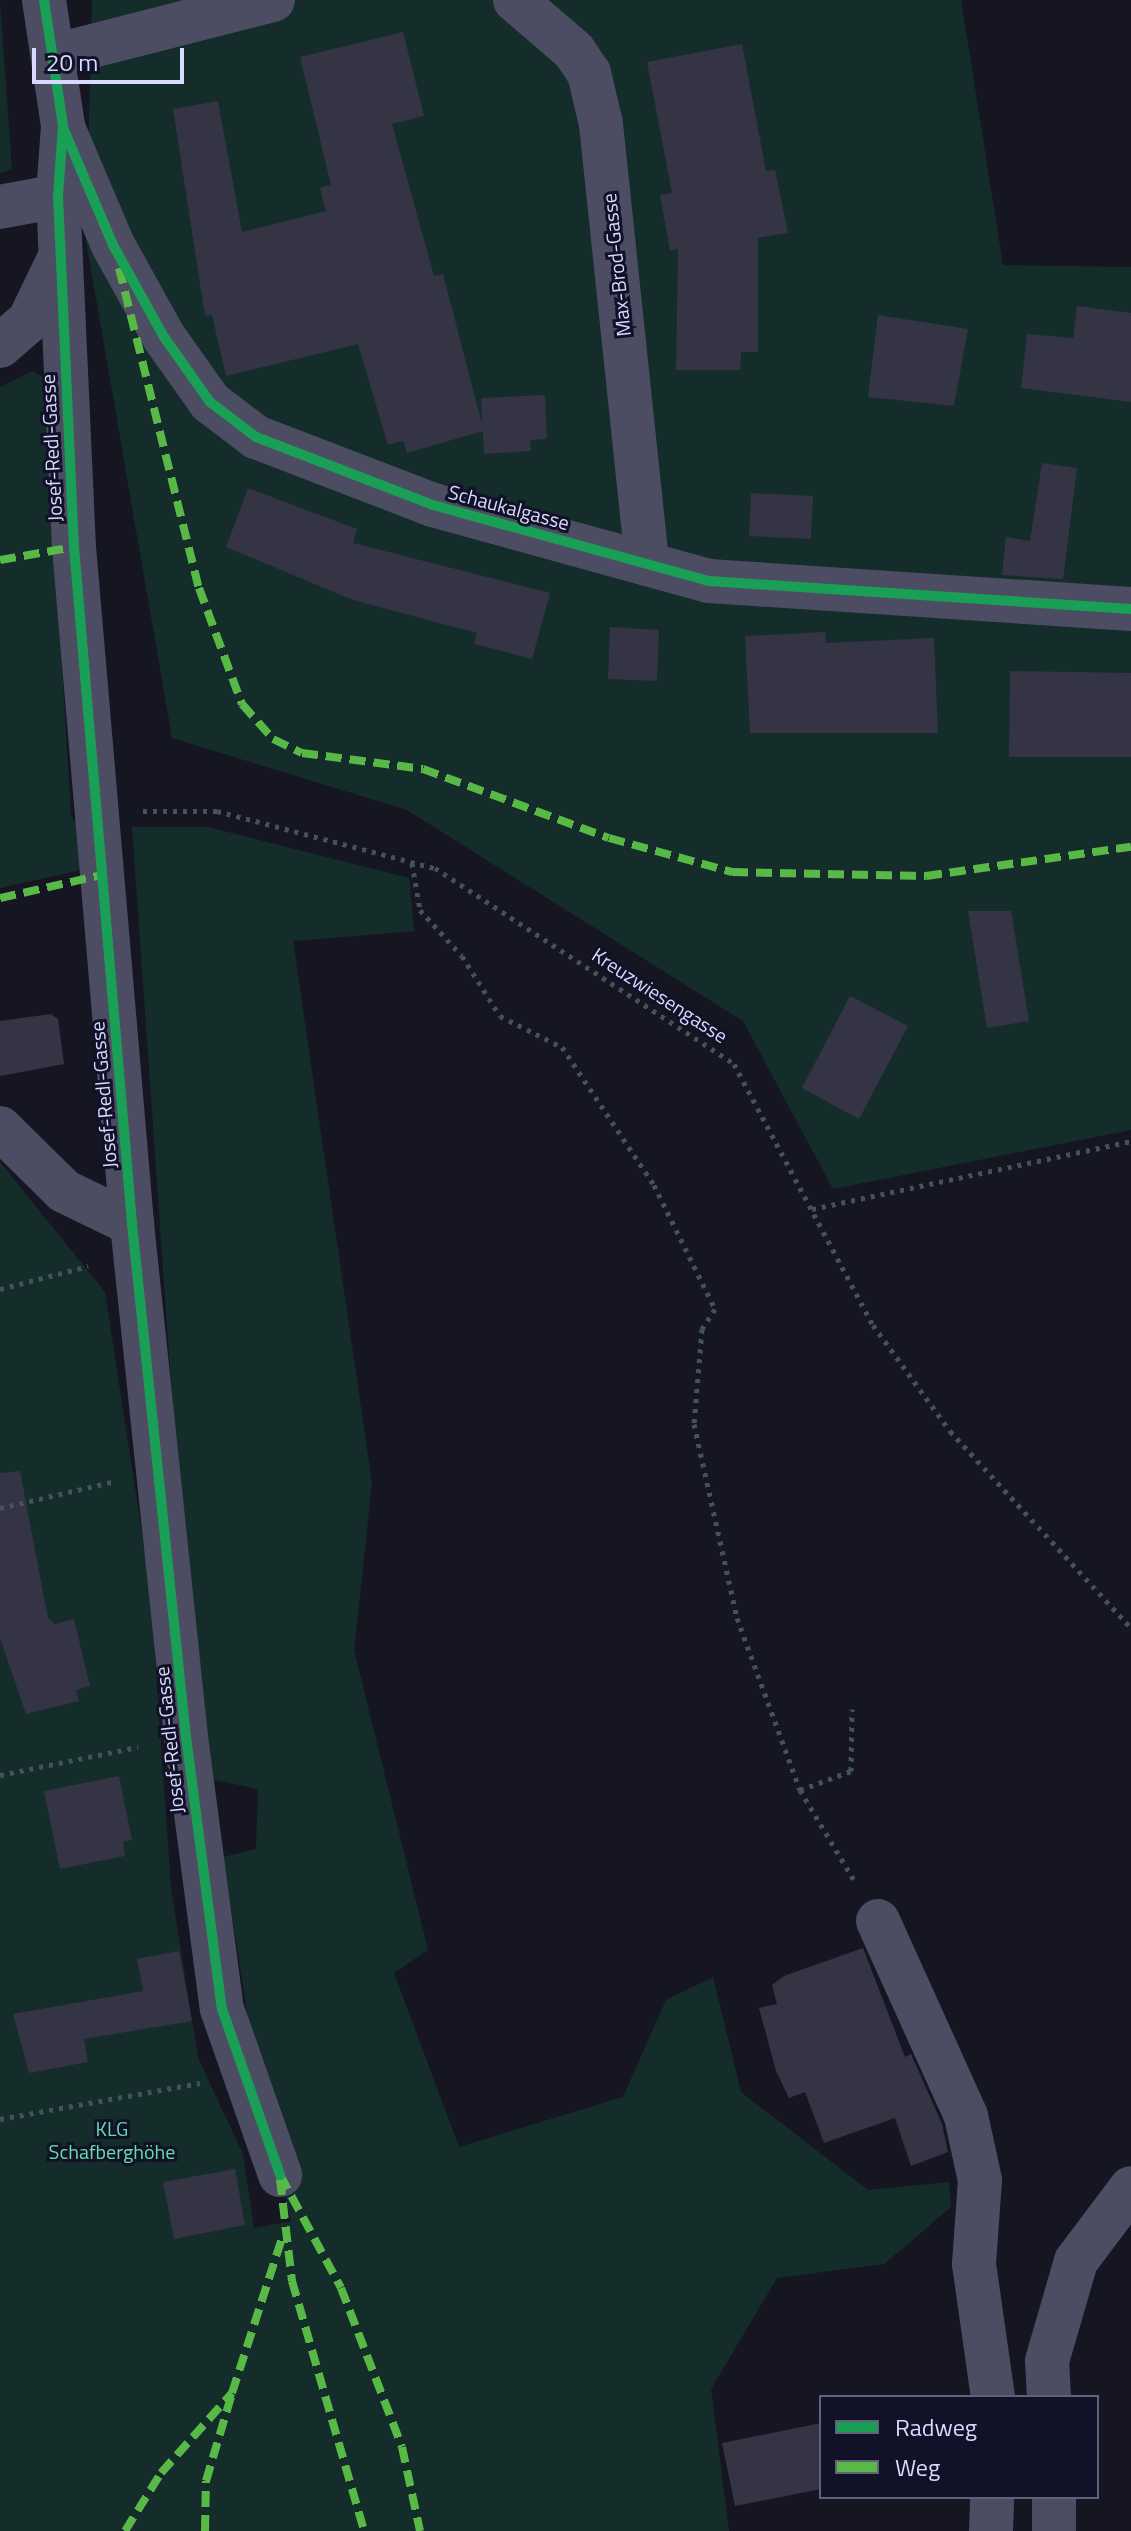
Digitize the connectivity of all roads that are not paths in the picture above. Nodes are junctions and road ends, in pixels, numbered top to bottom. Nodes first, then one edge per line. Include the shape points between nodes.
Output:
1 (44, 0) edge
2 (273, 0) edge
3 (515, 0) edge
4 (53, 56) junction
5 (63, 126) junction
6 (58, 196) junction
7 (0, 207) edge
8 (60, 255) junction
9 (0, 346) edge
10 (647, 562) junction
11 (1131, 609) edge
12 (0, 1128) edge
13 (132, 1224) junction
14 (878, 1921) road end
15 (280, 2175) dead end
16 (1131, 2188) edge
17 (993, 2395) edge
18 (1049, 2395) edge
19 (992, 2499) edge
20 (1054, 2499) edge
21 (991, 2531) edge
22 (1054, 2531) edge

1 - 4 street, Josef-Redl-Gasse
2 - 4 street
3 - 10 street, Max-Brod-Gasse via 574,51 589,73 601,124
4 - 5 street, Josef-Redl-Gasse
5 - 6 street, Josef-Redl-Gasse
5 - 10 street, Schaukalgasse via 164,337 210,402 256,437 433,505
6 - 7 street
6 - 8 street, Josef-Redl-Gasse
8 - 9 street via 29,321
8 - 13 street, Josef-Redl-Gasse via 74,547
10 - 11 street, Schaukalgasse via 709,581
12 - 13 street via 64,1191
13 - 15 street, Josef-Redl-Gasse via 207,1917 240,2075
14 - 17 street via 966,2116 980,2180 974,2264
16 - 18 street via 1076,2261 1047,2361
19 - 21 street
20 - 22 street

